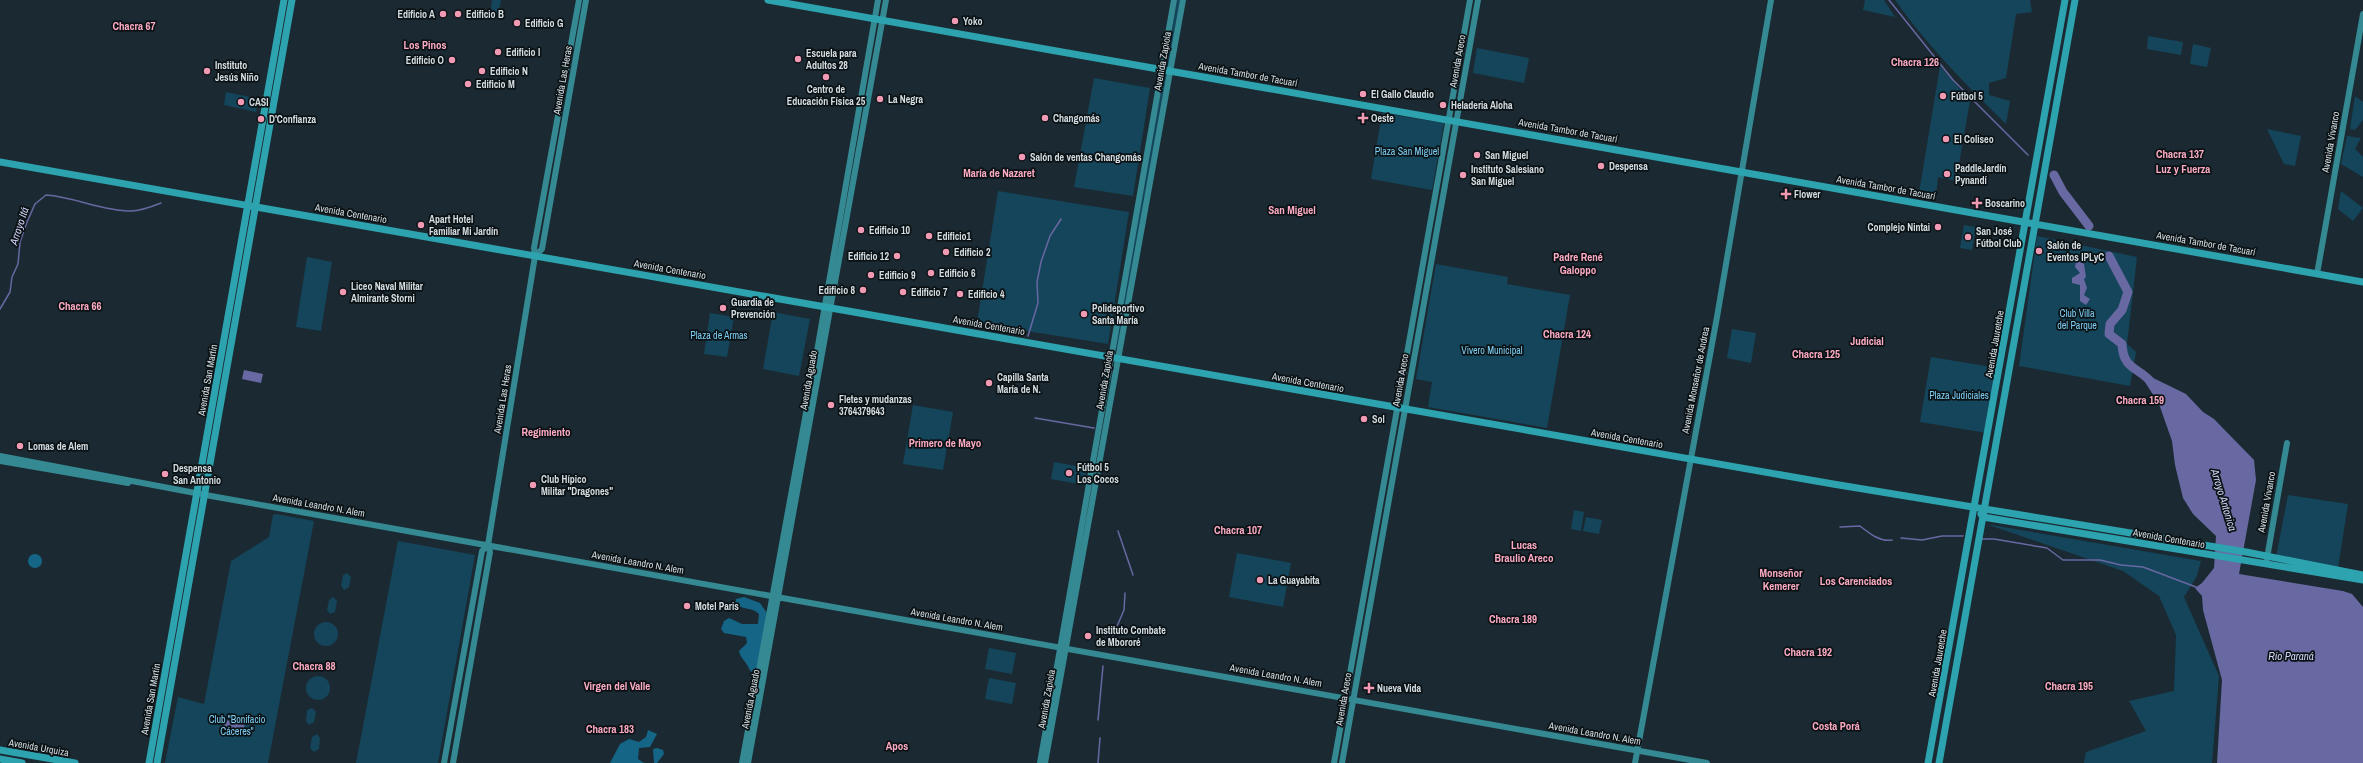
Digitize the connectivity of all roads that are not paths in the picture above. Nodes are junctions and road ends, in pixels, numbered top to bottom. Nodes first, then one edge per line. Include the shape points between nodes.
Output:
1 (284, 0) edge
2 (292, 0) edge
3 (579, 0) edge
4 (586, 0) edge
5 (768, 0) edge
6 (878, 0) edge
7 (886, 0) edge
8 (1174, 0) edge
9 (1183, 0) edge
10 (1470, 0) edge
11 (1478, 0) edge
12 (1771, 0) edge
13 (2065, 0) edge
14 (2075, 0) edge
15 (2363, 14) edge
16 (878, 19) junction
17 (1162, 69) junction
18 (1170, 71) junction
19 (1448, 120) junction
20 (1456, 121) junction
21 (0, 162) edge
22 (1741, 171) junction
23 (252, 205) junction
24 (2025, 222) junction
25 (2035, 224) junction
26 (535, 256) junction
27 (2317, 274) junction
28 (2363, 282) edge
29 (828, 307) junction
30 (1110, 357) junction
31 (1118, 358) junction
32 (1397, 407) junction
33 (1405, 409) junction
34 (2287, 443) dead end
35 (0, 456) edge
36 (1690, 459) junction
37 (0, 461) edge
38 (199, 494) junction
39 (1974, 509) junction
40 (1985, 509) junction
41 (1983, 516) junction
42 (488, 545) junction
43 (2267, 556) junction
44 (2266, 564) junction
45 (2363, 575) edge
46 (2363, 580) edge
47 (775, 597) junction
48 (1063, 648) junction
49 (1346, 698) junction
50 (1353, 700) junction
51 (0, 750) edge
52 (1637, 751) junction
53 (0, 759) edge
54 (22, 763) edge
55 (75, 763) edge
56 (149, 763) edge
57 (157, 763) edge
58 (444, 763) edge
59 (453, 763) edge
60 (742, 763) edge
61 (748, 763) edge
62 (1040, 763) edge
63 (1045, 763) edge
64 (1334, 763) edge
65 (1342, 763) edge
66 (1635, 763) edge
67 (1707, 763) edge
68 (1928, 763) edge
69 (1939, 763) edge

1 - 23 main road, Avenida San Martín
2 - 23 main road, Avenida San Martín
3 - 26 main road, Avenida Las Heras via 534,248
4 - 26 main road, Avenida Las Heras via 542,249
5 - 16 main road, Avenida Tambor de Tacuarí
6 - 16 main road, Avenida Aguado
7 - 16 main road, Avenida Aguado
8 - 17 main road, Avenida Zapiola
9 - 18 main road, Avenida Zapiola
10 - 19 main road, Avenida Areco
11 - 20 main road, Avenida Areco
12 - 22 main road, Avenida Monseñor de Andrea
13 - 24 main road, Avenida Jauretche
14 - 25 main road, Avenida Jauretche
15 - 27 main road, Avenida Vivanco
16 - 17 main road, Avenida Tambor de Tacuarí
16 - 29 main road, Avenida Aguado
17 - 18 main road, Avenida Tambor de Tacuarí
17 - 30 main road, Avenida Zapiola
18 - 19 main road, Avenida Tambor de Tacuarí
18 - 31 main road, Avenida Zapiola
19 - 20 main road, Avenida Tambor de Tacuarí
19 - 32 main road, Avenida Areco
20 - 22 main road, Avenida Tambor de Tacuarí
20 - 33 main road, Avenida Areco
21 - 23 main road, Avenida Centenario
22 - 24 main road, Avenida Tambor de Tacuarí
22 - 36 main road, Avenida Monseñor de Andrea
23 - 26 main road, Avenida Centenario
23 - 38 main road, Avenida San Martín
24 - 25 main road, Avenida Tambor de Tacuarí
24 - 39 main road, Avenida Jauretche
25 - 27 main road, Avenida Tambor de Tacuarí
25 - 40 main road, Avenida Jauretche
26 - 29 main road, Avenida Centenario
26 - 42 main road, Avenida Las Heras
27 - 28 main road, Avenida Tambor de Tacuarí
29 - 30 main road, Avenida Centenario
29 - 47 main road, Avenida Aguado
30 - 31 main road, Avenida Centenario
30 - 48 main road, Avenida Zapiola
31 - 32 main road, Avenida Centenario
31 - 48 main road, Avenida Zapiola
32 - 33 main road, Avenida Centenario
32 - 49 main road, Avenida Areco
33 - 36 main road, Avenida Centenario
33 - 50 main road, Avenida Areco
34 - 43 main road, Avenida Vivanco
35 - 38 main road, Avenida Leandro N. Alem
36 - 39 main road, Avenida Centenario
36 - 52 main road, Avenida Monseñor de Andrea
37 - 38 main road, Avenida Leandro N. Alem
38 - 42 main road, Avenida Leandro N. Alem
38 - 56 main road, Avenida San Martín
38 - 57 main road, Avenida San Martín
39 - 40 main road, Avenida Centenario
39 - 41 main road, Avenida Centenario
39 - 68 main road, Avenida Jauretche
40 - 41 main road, Avenida Jauretche
40 - 43 main road, Avenida Centenario
41 - 44 main road, Avenida Centenario
41 - 69 main road, Avenida Jauretche
42 - 47 main road, Avenida Leandro N. Alem
42 - 58 main road, Avenida Las Heras via 482,551
42 - 59 main road, Avenida Las Heras via 490,552
43 - 44 main road, Avenida Vivanco
43 - 45 main road, Avenida Centenario
44 - 46 main road, Avenida Centenario
47 - 48 main road, Avenida Leandro N. Alem
47 - 60 main road, Avenida Aguado
47 - 61 main road, Avenida Aguado
48 - 49 main road, Avenida Leandro N. Alem
48 - 62 main road, Avenida Zapiola
48 - 63 main road, Avenida Zapiola
49 - 50 main road, Avenida Leandro N. Alem
49 - 64 main road, Avenida Areco
50 - 52 main road, Avenida Leandro N. Alem
50 - 65 main road, Avenida Areco
51 - 55 main road, Avenida Urquiza
52 - 66 main road, Avenida Monseñor de Andrea
52 - 67 main road, Avenida Leandro N. Alem
53 - 54 main road, Avenida Urquiza

